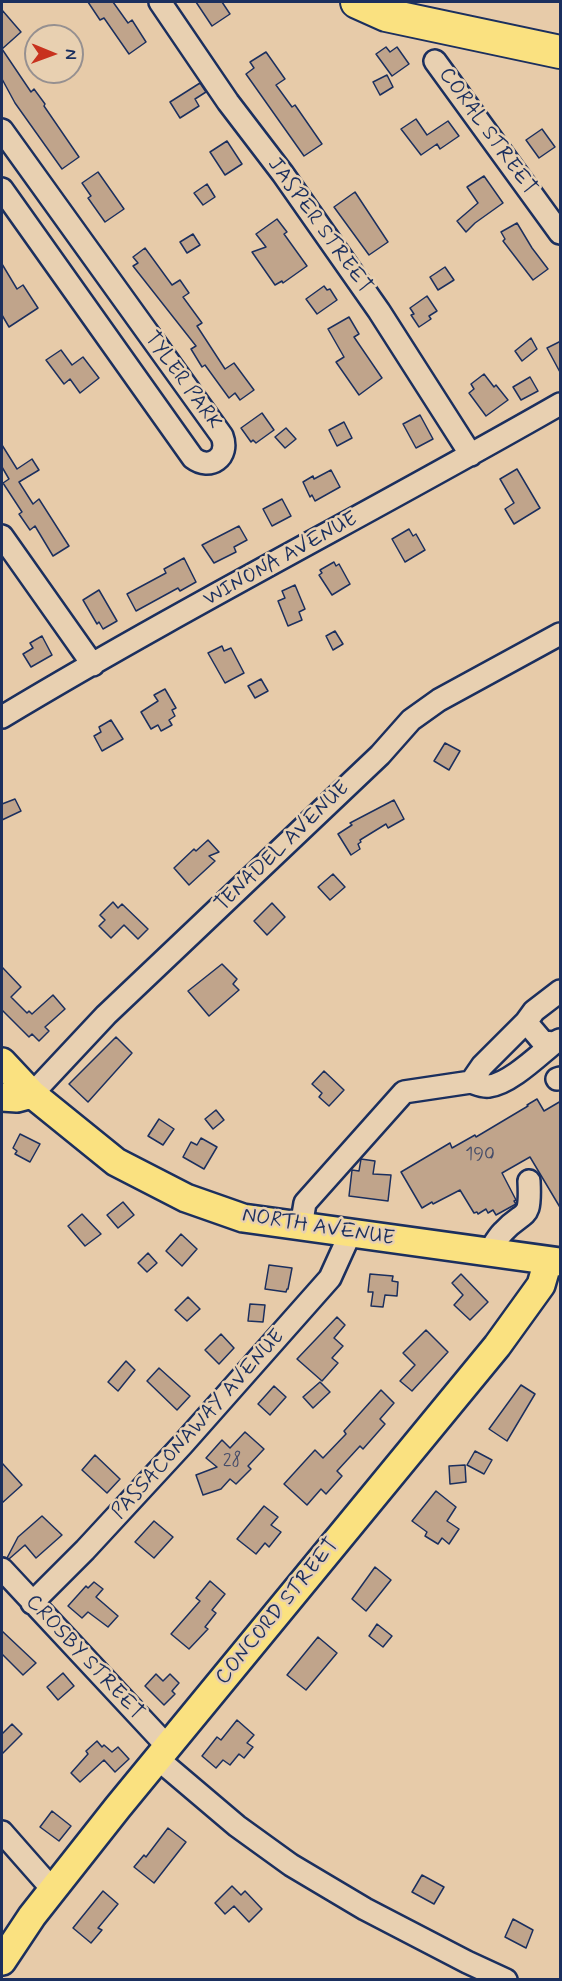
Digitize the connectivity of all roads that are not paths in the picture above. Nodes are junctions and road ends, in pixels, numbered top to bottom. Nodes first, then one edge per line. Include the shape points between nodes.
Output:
1 (160, 2) edge
2 (357, 2) edge
3 (561, 52) edge
4 (435, 61) dead end
5 (2, 130) edge
6 (2, 189) edge
7 (561, 233) edge
8 (561, 404) edge
9 (471, 455) junction
10 (2, 536) edge
11 (561, 634) edge
12 (93, 665) junction
13 (2, 717) edge
14 (561, 991) edge
15 (526, 1022) junction
16 (557, 1042) edge
17 (2, 1062) edge
18 (471, 1082) junction
19 (32, 1094) junction
20 (2, 1097) edge
21 (529, 1181) dead end
22 (301, 1227) junction
23 (350, 1234) junction
24 (489, 1252) junction
25 (554, 1261) edge
26 (2, 1569) edge
27 (32, 1603) junction
28 (163, 1753) junction
29 (2, 1832) edge
30 (53, 1890) junction
31 (2, 1961) edge
32 (506, 1980) edge

1 - 9 street, JASPER STREET via 380,311
2 - 3 highway via 386,15
4 - 7 street, CORAL STREET
5 - 6 street, TYLER PARK via 222,436 225,448 220,459 203,464 193,458
8 - 9 street, WINONA AVENUE
9 - 12 street, WINONA AVENUE
10 - 12 street
11 - 19 street, TENADEL AVENUE via 439,700 411,720 380,755 106,1015
12 - 13 street, WINONA AVENUE
14 - 15 street
15 - 16 street via 543,1042
15 - 18 street
16 - 18 street via 492,1086
17 - 19 main road, NORTH AVENUE
18 - 22 street via 404,1092 304,1203
19 - 20 main road
19 - 22 main road, NORTH AVENUE via 116,1162 186,1198 243,1218
21 - 24 street via 525,1216 503,1232
22 - 23 main road, NORTH AVENUE
23 - 24 main road, NORTH AVENUE
23 - 27 street, PASSACONAWAY AVENUE via 330,1278 308,1304 183,1444
24 - 25 main road, NORTH AVENUE
25 - 28 main road, CONCORD STREET via 542,1285 497,1346
26 - 27 street, CROSBY STREET
27 - 28 street, CROSBY STREET
28 - 30 main road, CONCORD STREET
28 - 32 street, CROSBY STREET via 220,1813 291,1865 365,1909
29 - 30 street
30 - 31 main road, CONCORD STREET

